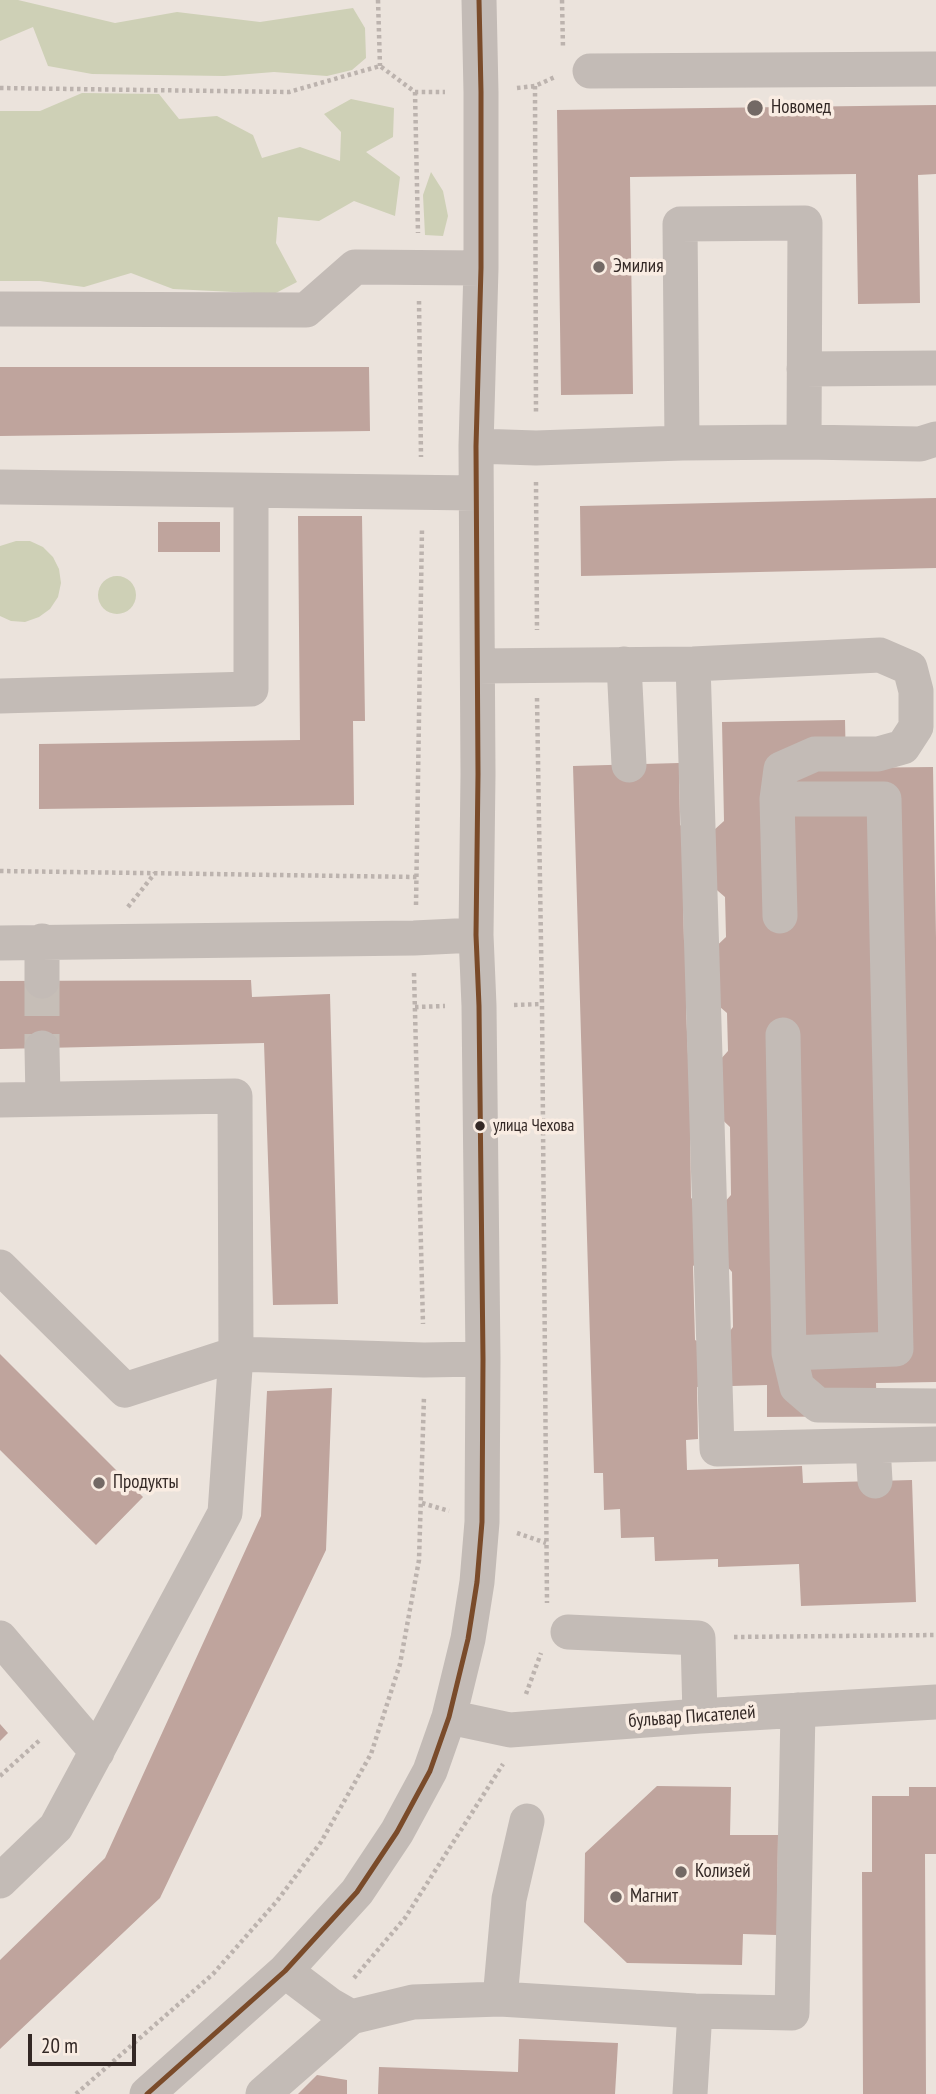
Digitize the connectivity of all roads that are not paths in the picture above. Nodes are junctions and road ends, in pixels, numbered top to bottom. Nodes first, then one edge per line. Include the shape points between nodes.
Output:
1 (479, 0) edge
2 (936, 69) edge
3 (576, 72) road end
4 (481, 268) junction
5 (0, 309) edge
6 (936, 368) edge
7 (804, 369) junction
8 (936, 439) edge
9 (804, 442) junction
10 (682, 443) junction
11 (476, 446) junction
12 (0, 488) edge
13 (251, 491) junction
14 (476, 493) junction
15 (624, 664) junction
16 (692, 664) junction
17 (478, 666) junction
18 (0, 696) edge
19 (629, 765) dead end
20 (777, 799) junction
21 (780, 916) dead end
22 (476, 935) junction
23 (42, 941) junction
24 (0, 943) edge
25 (42, 981) tunnel mouth
26 (783, 1035) dead end
27 (42, 1048) tunnel mouth
28 (43, 1099) junction
29 (0, 1100) edge
30 (0, 1267) edge
31 (789, 1353) junction
32 (236, 1354) junction
33 (483, 1359) junction
34 (936, 1406) edge
35 (936, 1444) edge
36 (873, 1446) junction
37 (874, 1481) dead end
38 (568, 1632) dead end
39 (0, 1639) edge
40 (936, 1702) edge
41 (798, 1710) junction
42 (700, 1716) junction
43 (449, 1717) junction
44 (97, 1752) junction
45 (527, 1821) dead end
46 (0, 1881) edge
47 (285, 1971) junction
48 (500, 1998) junction
49 (695, 2011) junction
50 (351, 2017) junction
51 (147, 2094) edge
52 (263, 2094) edge
53 (690, 2094) edge

1 - 4 street
2 - 3 street
4 - 5 street via 355,267 306,310
4 - 11 street
6 - 7 street
7 - 9 street
7 - 10 street via 805,223 680,224
8 - 9 street via 920,444
9 - 10 street
10 - 11 street
11 - 14 street
12 - 13 street
13 - 14 street
13 - 18 street via 251,690
14 - 17 street
15 - 16 street
15 - 17 street
15 - 19 street
16 - 20 street via 880,655 910,668 916,691 916,727 903,747 878,754 815,754 781,769
16 - 36 street via 717,1449
17 - 22 street
20 - 21 street
20 - 31 street via 884,799 896,1349
22 - 23 street
22 - 33 street
23 - 24 street
23 - 25 street
26 - 31 street
27 - 28 street
28 - 29 street
28 - 32 street via 235,1096
30 - 32 street via 125,1390
31 - 34 street via 797,1387 818,1405
32 - 33 street
32 - 44 street via 225,1513
33 - 43 street via 477,1582
35 - 36 street
36 - 37 street
38 - 42 street via 698,1638
39 - 44 street
40 - 41 street, бульвар Писателей
41 - 42 street, бульвар Писателей
41 - 49 street via 792,2013
42 - 43 street, бульвар Писателей via 510,1730
43 - 47 street via 430,1771 390,1842 357,1892
44 - 46 street via 56,1827
45 - 48 street via 509,1899
47 - 50 street
47 - 51 street
48 - 49 street
48 - 50 street via 413,2002
49 - 53 street
50 - 52 street

